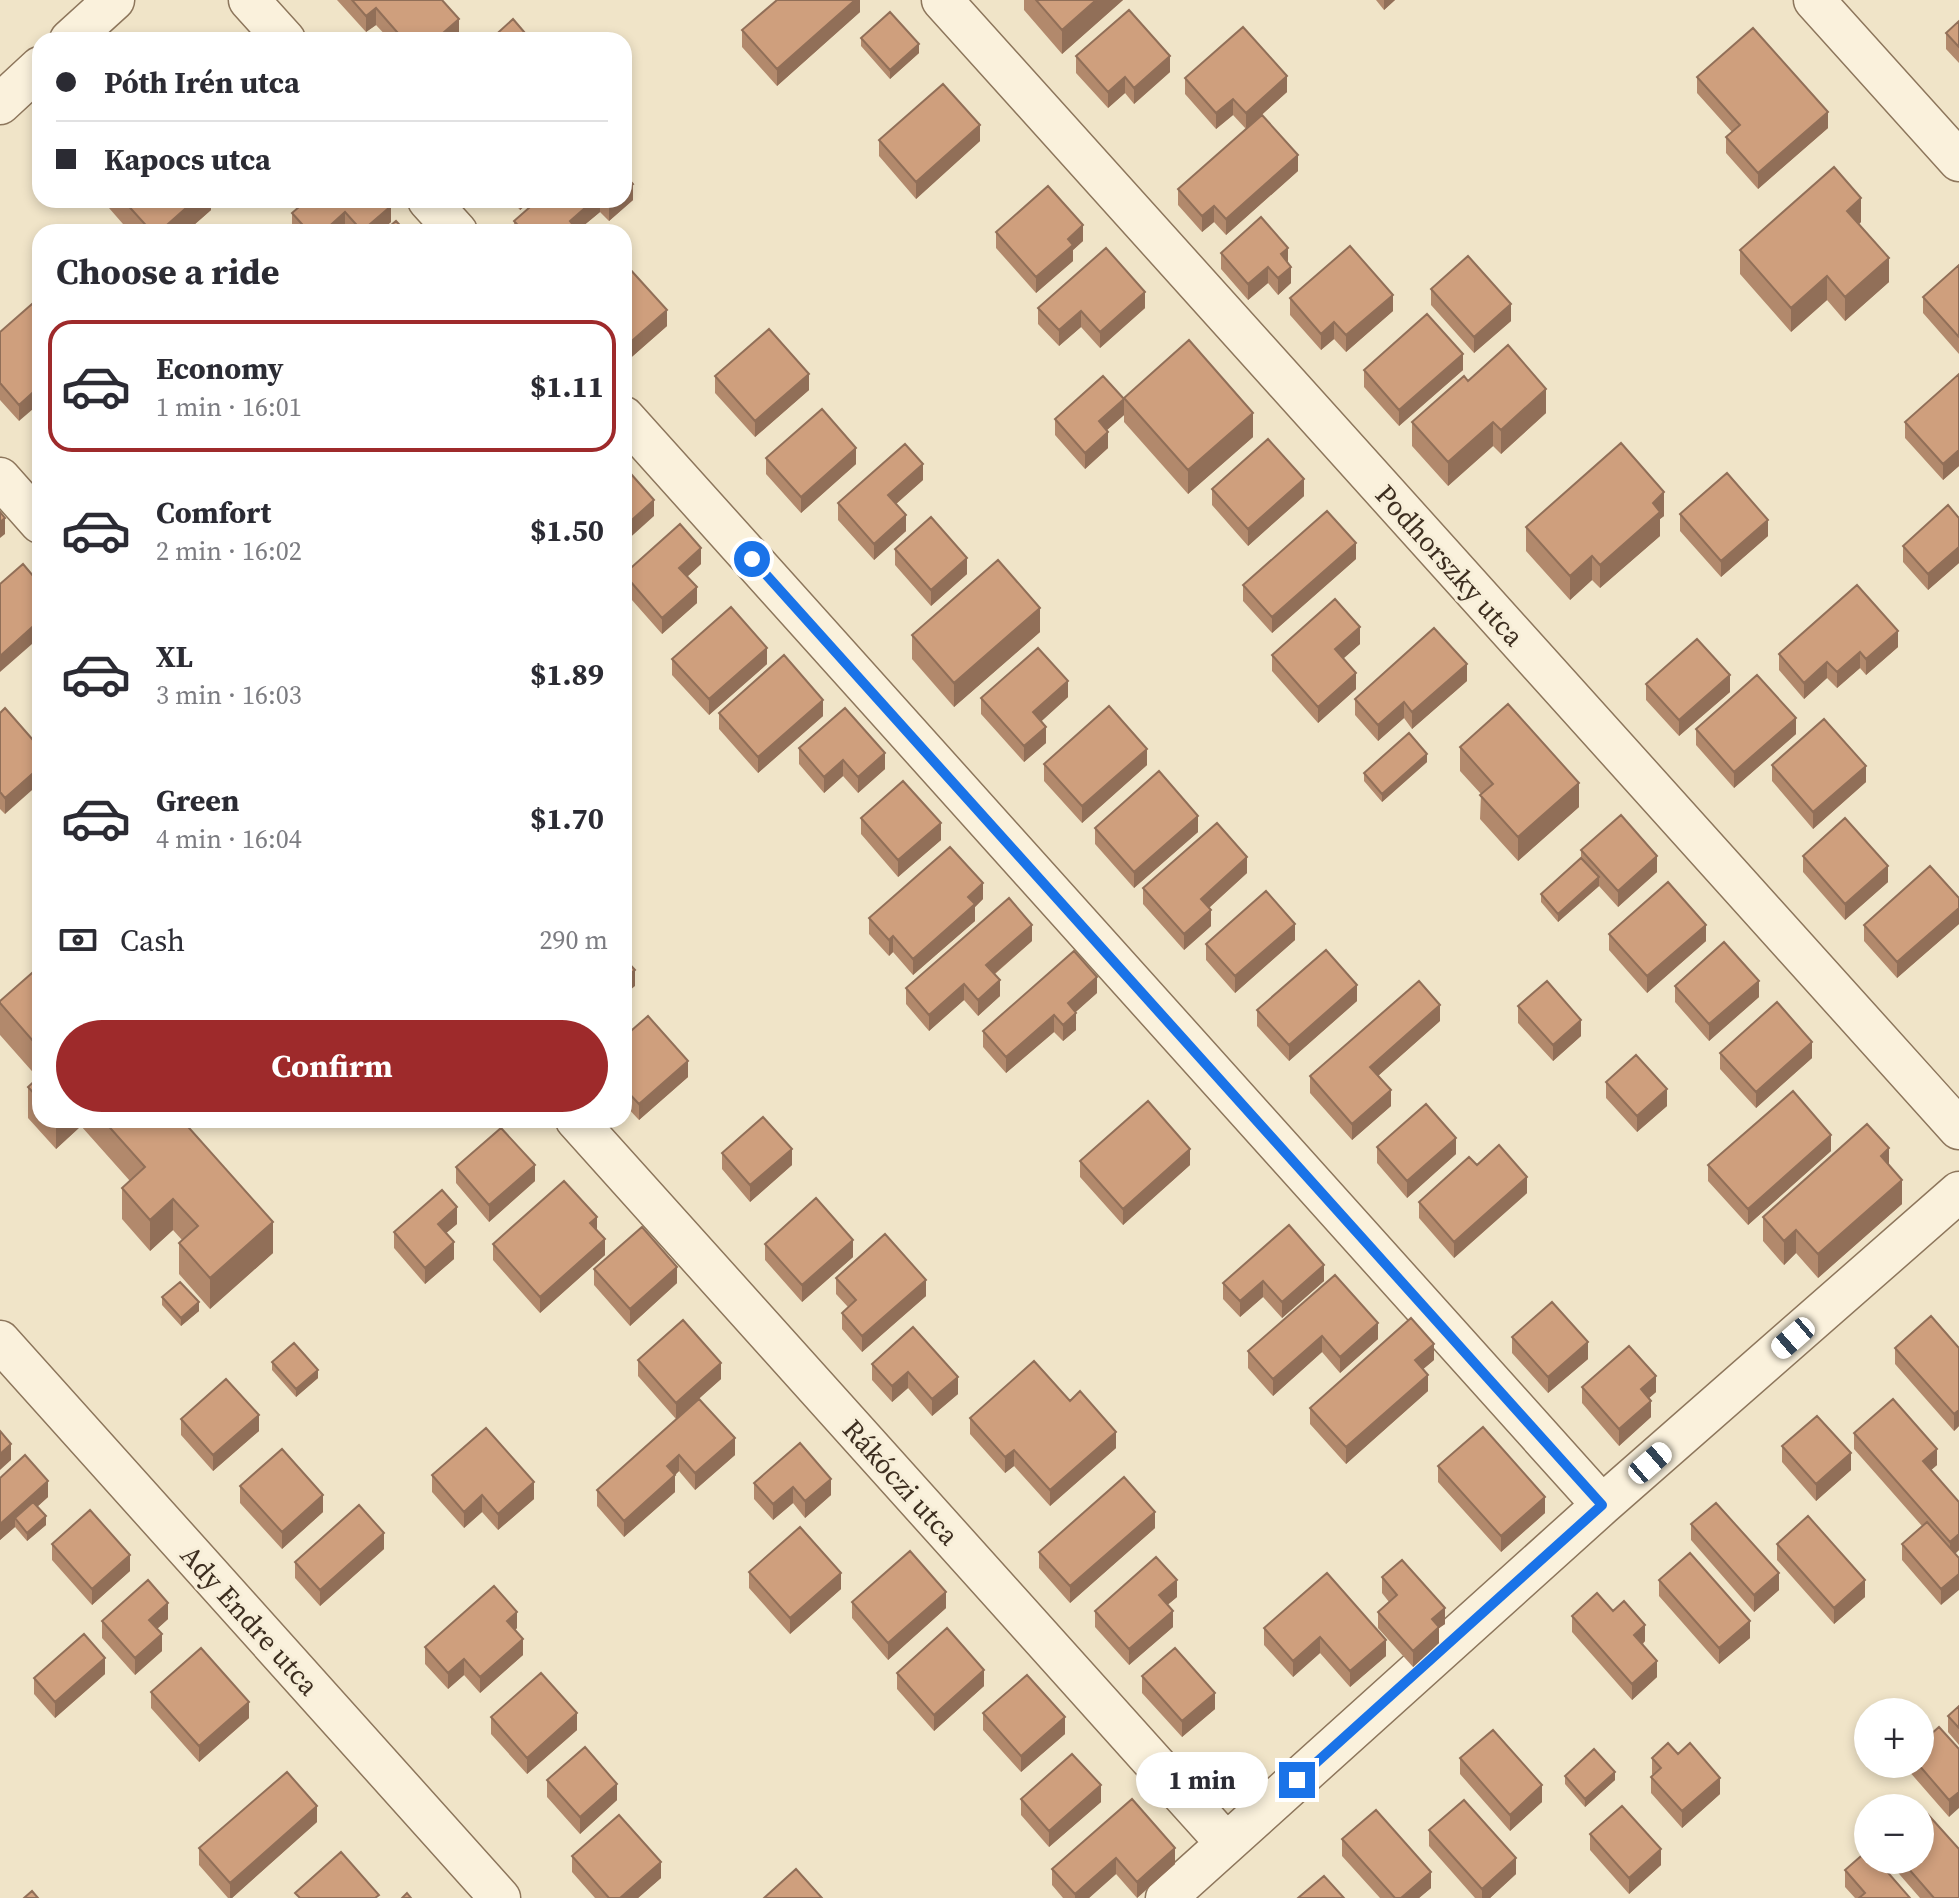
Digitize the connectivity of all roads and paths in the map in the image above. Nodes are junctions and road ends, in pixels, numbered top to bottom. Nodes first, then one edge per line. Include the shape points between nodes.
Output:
1 (114, 0) edge
2 (249, 0) edge
3 (942, 0) edge
4 (1814, 0) edge
5 (79, 32) edge
6 (278, 32) edge
7 (32, 74) edge
8 (0, 104) edge
9 (1959, 161) edge
10 (435, 208) edge
11 (450, 224) edge
12 (632, 426) edge
13 (0, 478) edge
14 (32, 514) edge
15 (583, 1128) edge
16 (1959, 1129) edge
17 (1959, 1192) edge
18 (0, 1341) edge
19 (1602, 1505) junction
20 (1226, 1843) junction
21 (500, 1898) edge
22 (1166, 1898) edge

1 - 5 street
2 - 6 street
3 - 16 street, Podhorszky utca
4 - 9 street
7 - 8 street
10 - 11 street
12 - 19 street
13 - 14 street
15 - 20 street, Rákóczi utca
17 - 19 street
18 - 21 street, Ady Endre utca
19 - 20 street
20 - 22 street

